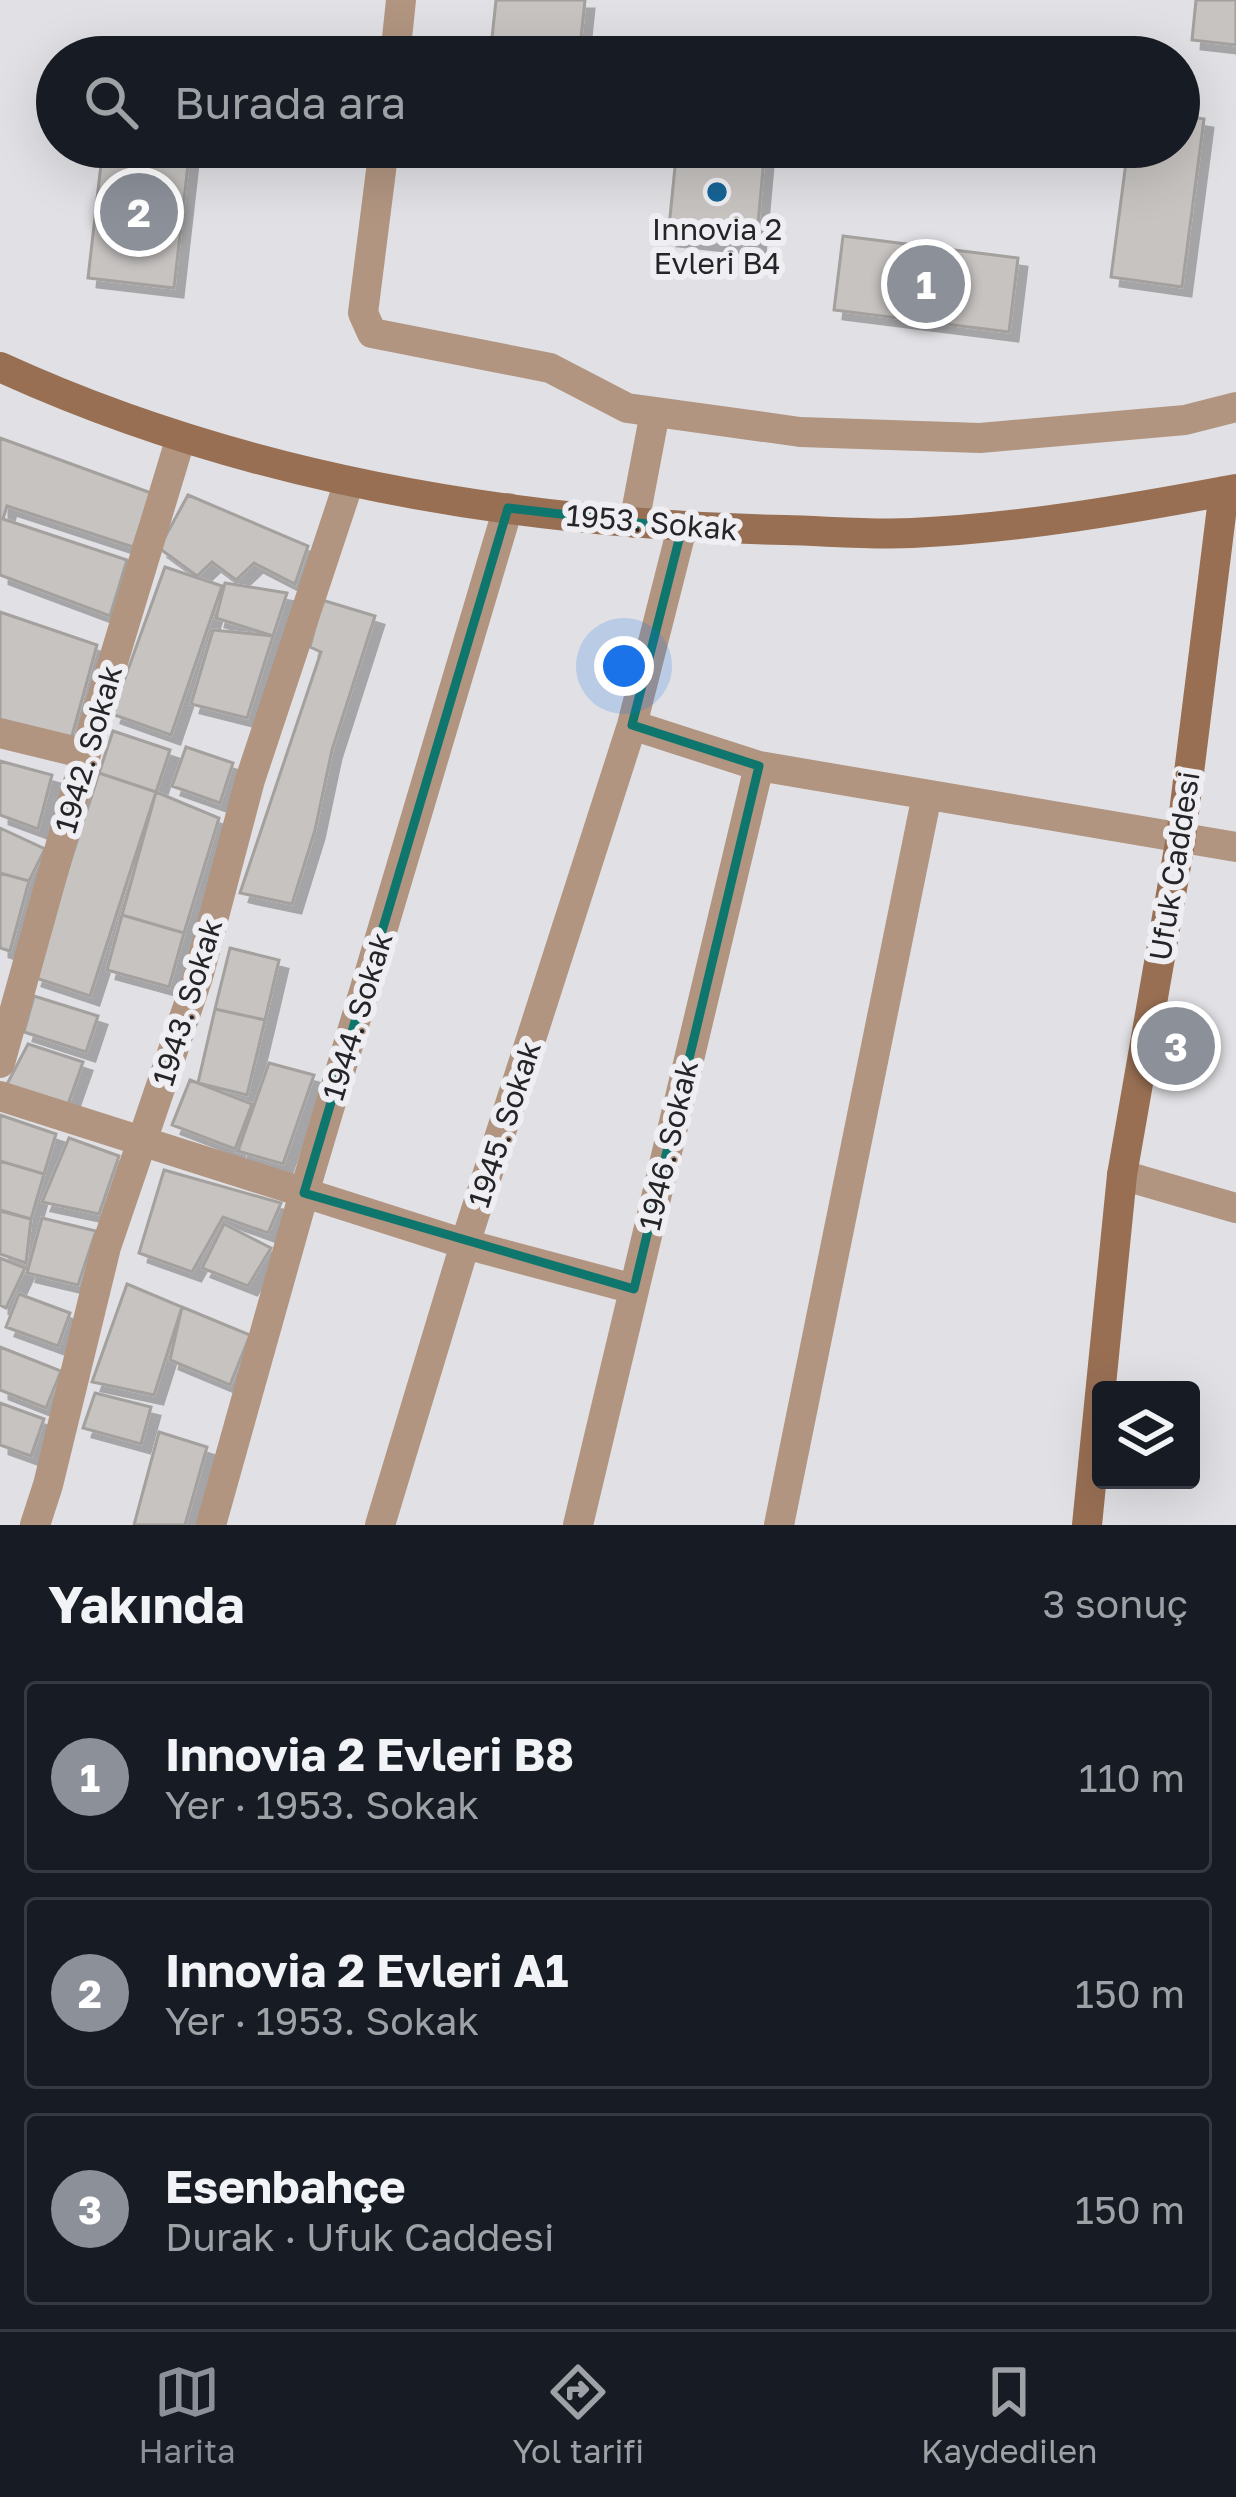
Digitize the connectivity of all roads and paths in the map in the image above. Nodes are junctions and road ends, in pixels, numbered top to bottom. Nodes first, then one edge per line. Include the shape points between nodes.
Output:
1 (401, 0) edge
2 (397, 36) edge
3 (380, 168) edge
4 (0, 367) edge
5 (0, 392) edge
6 (78, 403) junction
7 (1236, 407) edge
8 (655, 412) junction
9 (181, 437) junction
10 (349, 482) junction
11 (1230, 490) edge
12 (508, 508) junction
13 (634, 523) junction
14 (682, 528) junction
15 (632, 725) junction
16 (0, 734) edge
17 (86, 754) junction
18 (759, 766) junction
19 (927, 795) junction
20 (1181, 838) junction
21 (1236, 847) edge
22 (0, 1063) edge
23 (0, 1096) edge
24 (142, 1142) junction
25 (1121, 1175) junction
26 (304, 1193) junction
27 (1236, 1208) edge
28 (465, 1244) junction
29 (634, 1289) junction
30 (35, 1525) edge
31 (211, 1525) edge
32 (380, 1525) edge
33 (578, 1525) edge
34 (779, 1525) edge
35 (1087, 1525) edge

1 - 2 street
3 - 8 street via 363,313 372,332 550,368 627,408
4 - 6 main road
5 - 6 main road
6 - 9 main road, 1953. Sokak
7 - 8 street via 1185,420 980,438 800,432
8 - 13 street
9 - 10 main road, 1953. Sokak
9 - 17 street, 1942. Sokak
10 - 12 main road, 1953. Sokak
10 - 24 street, 1943. Sokak
11 - 14 main road, 1953. Sokak via 1068,519 911,533
11 - 20 main road, Ufuk Caddesi
12 - 13 main road, 1953. Sokak
12 - 26 street, 1944. Sokak
13 - 14 main road, 1953. Sokak
14 - 15 street, 1945. Sokak
15 - 18 street
15 - 28 street, 1945. Sokak
16 - 17 street
17 - 22 street, 1942. Sokak
18 - 19 street
18 - 29 street, 1946. Sokak
19 - 20 street
19 - 34 street
20 - 21 street
20 - 25 main road, Ufuk Caddesi
23 - 24 street
24 - 26 street
24 - 30 street, 1943. Sokak via 106,1247
25 - 27 street
25 - 35 main road, Ufuk Caddesi
26 - 28 street
26 - 31 street, 1944. Sokak
28 - 29 street
28 - 32 street, 1945. Sokak
29 - 33 street, 1946. Sokak

